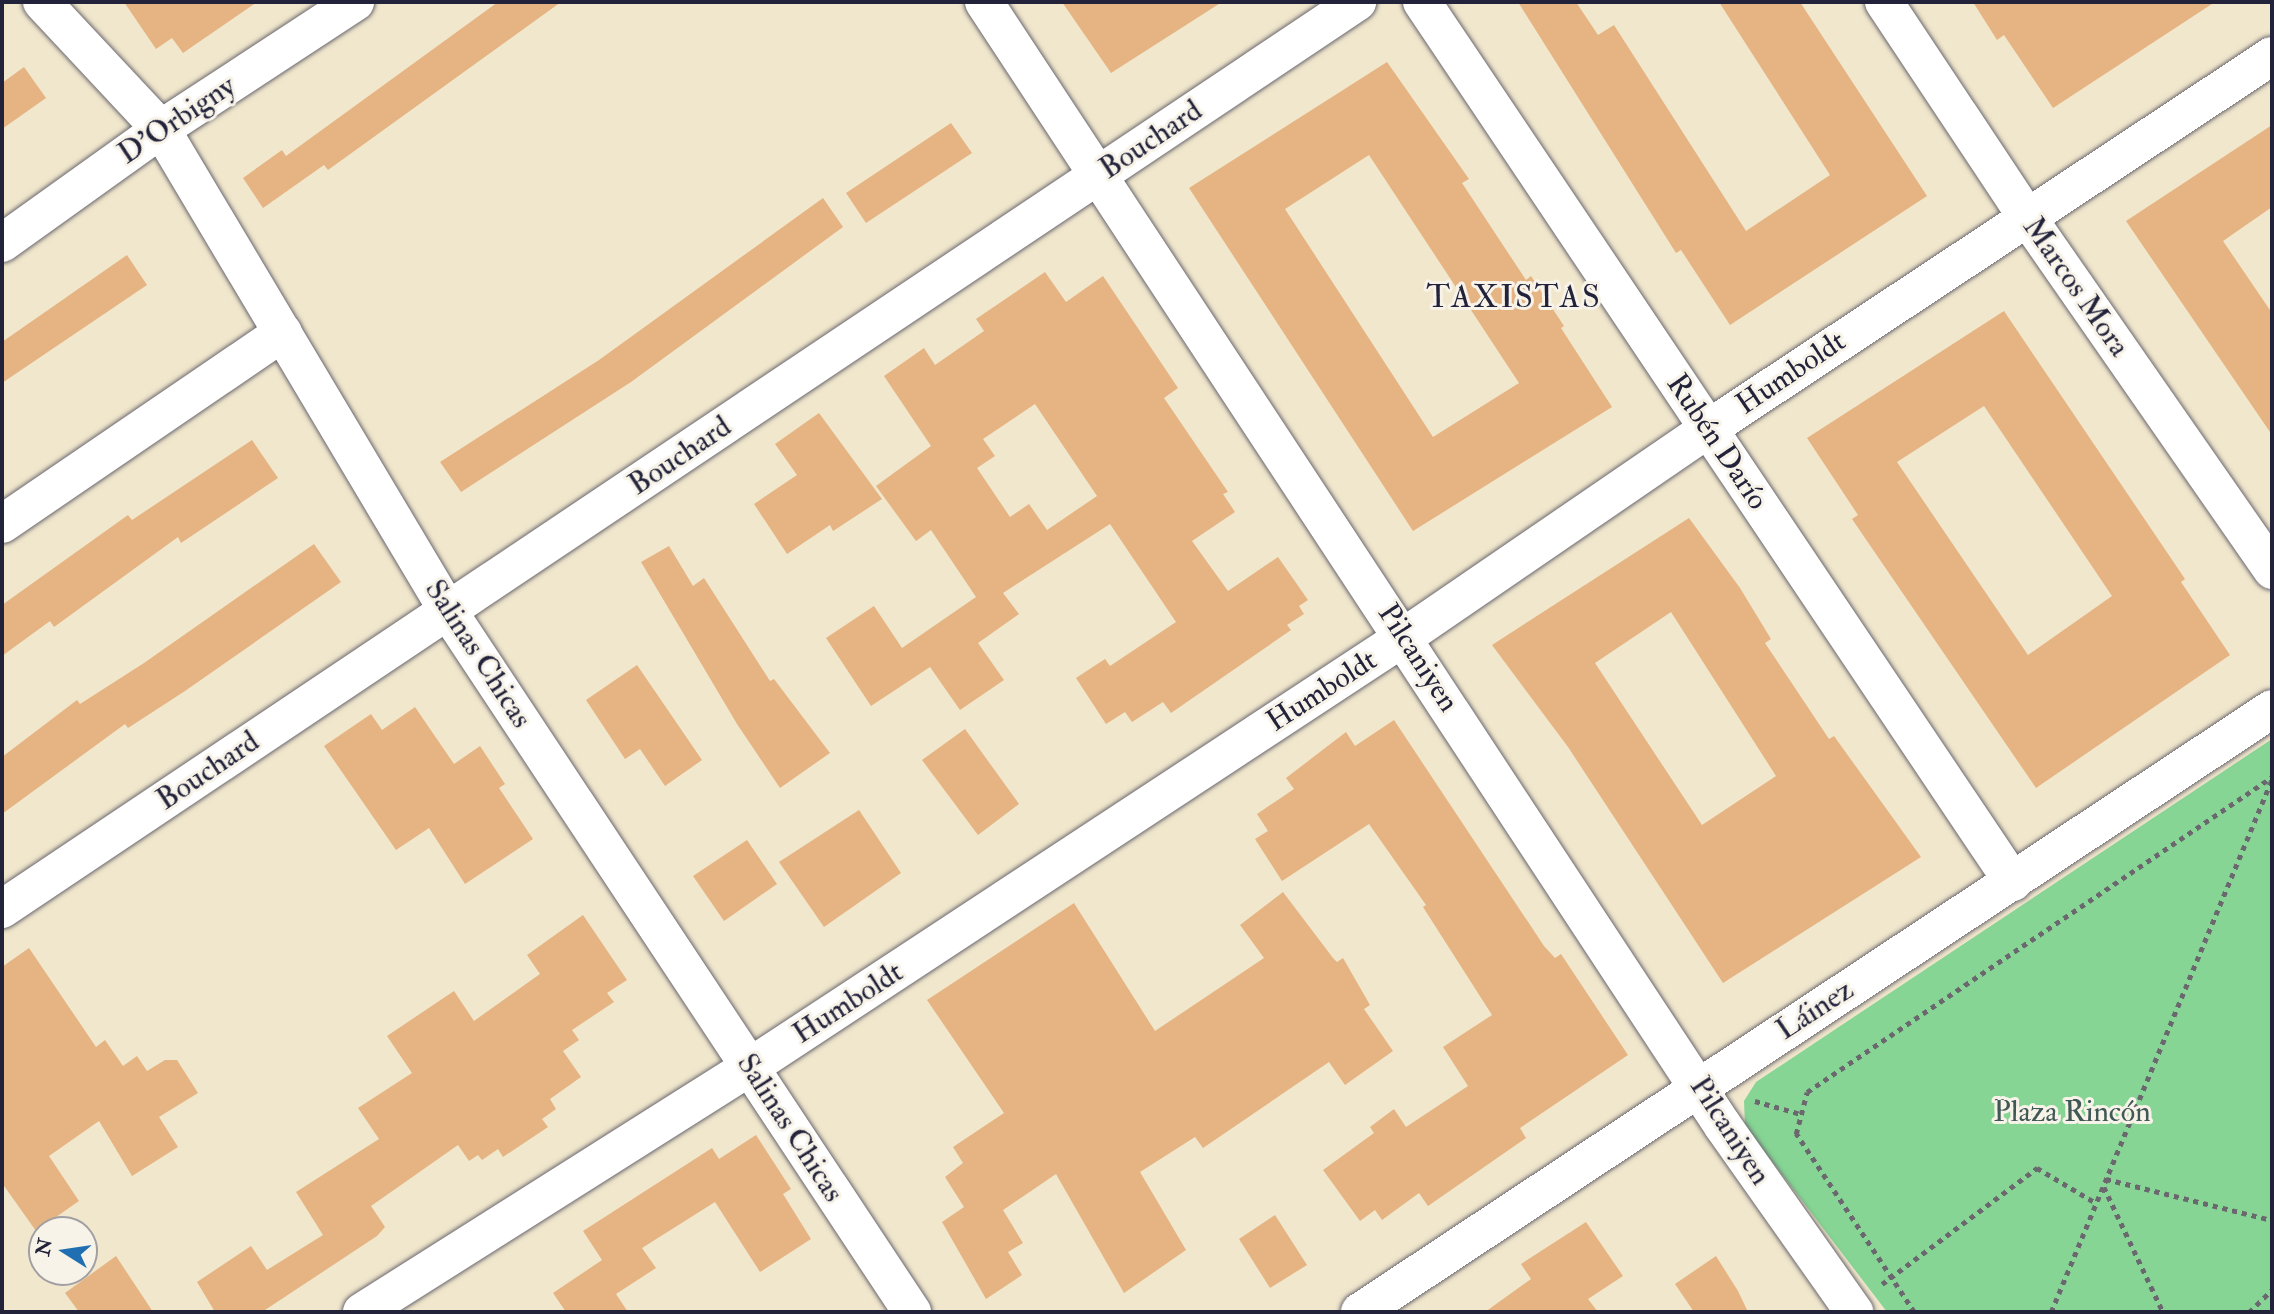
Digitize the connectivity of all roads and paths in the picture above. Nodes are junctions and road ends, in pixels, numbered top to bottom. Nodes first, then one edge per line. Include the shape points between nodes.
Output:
1 (42, 2) edge
2 (355, 2) edge
3 (985, 2) edge
4 (1357, 2) edge
5 (1422, 2) edge
6 (1884, 2) edge
7 (2272, 56) edge
8 (161, 129) junction
9 (1098, 175) junction
10 (2027, 217) junction
11 (2, 243) edge
12 (282, 332) junction
13 (1707, 429) junction
14 (2, 524) edge
15 (2272, 570) edge
16 (448, 611) junction
17 (1404, 637) junction
18 (2272, 709) edge
19 (2272, 778) edge
20 (2013, 882) junction
21 (2, 909) edge
22 (750, 1067) junction
23 (1700, 1084) junction
24 (2106, 1179) junction
25 (2104, 1186) junction
26 (2096, 1203) junction
27 (2272, 1220) edge
28 (1891, 1277) junction
29 (2272, 1290) edge
30 (362, 1312) edge
31 (912, 1312) edge
32 (1360, 1312) edge
33 (1854, 1312) edge
34 (1914, 1312) edge
35 (2050, 1312) edge
36 (2163, 1312) edge
37 (2249, 1312) edge

1 - 8 street, Salinas Chicas
2 - 8 street, D'Orbigny
3 - 9 street, Pilcaniyen
4 - 9 street, Bouchard
5 - 13 street, Rubén Darío
6 - 10 street, Marcos Mora
7 - 10 street, Humboldt
8 - 11 street, D'Orbigny
8 - 12 street, Salinas Chicas
9 - 16 street, Bouchard
9 - 17 street, Pilcaniyen
10 - 13 street, Humboldt
10 - 15 street, Marcos Mora
12 - 14 street
12 - 16 street, Salinas Chicas
13 - 17 street, Humboldt
13 - 20 street, Rubén Darío
16 - 21 street, Bouchard
16 - 22 street, Salinas Chicas
17 - 22 street, Humboldt
17 - 23 street, Pilcaniyen
18 - 20 street, Láinez
19 - 24 path
19 - 28 path via 1807,1092 1796,1134
20 - 23 street, Láinez
22 - 30 street, Humboldt
22 - 31 street, Salinas Chicas
23 - 32 street, Láinez
23 - 33 street, Pilcaniyen via 1723,1126
24 - 25 path
24 - 27 path
25 - 26 path
25 - 36 path
26 - 28 path via 2037,1168
26 - 35 path
28 - 34 path
29 - 37 path

